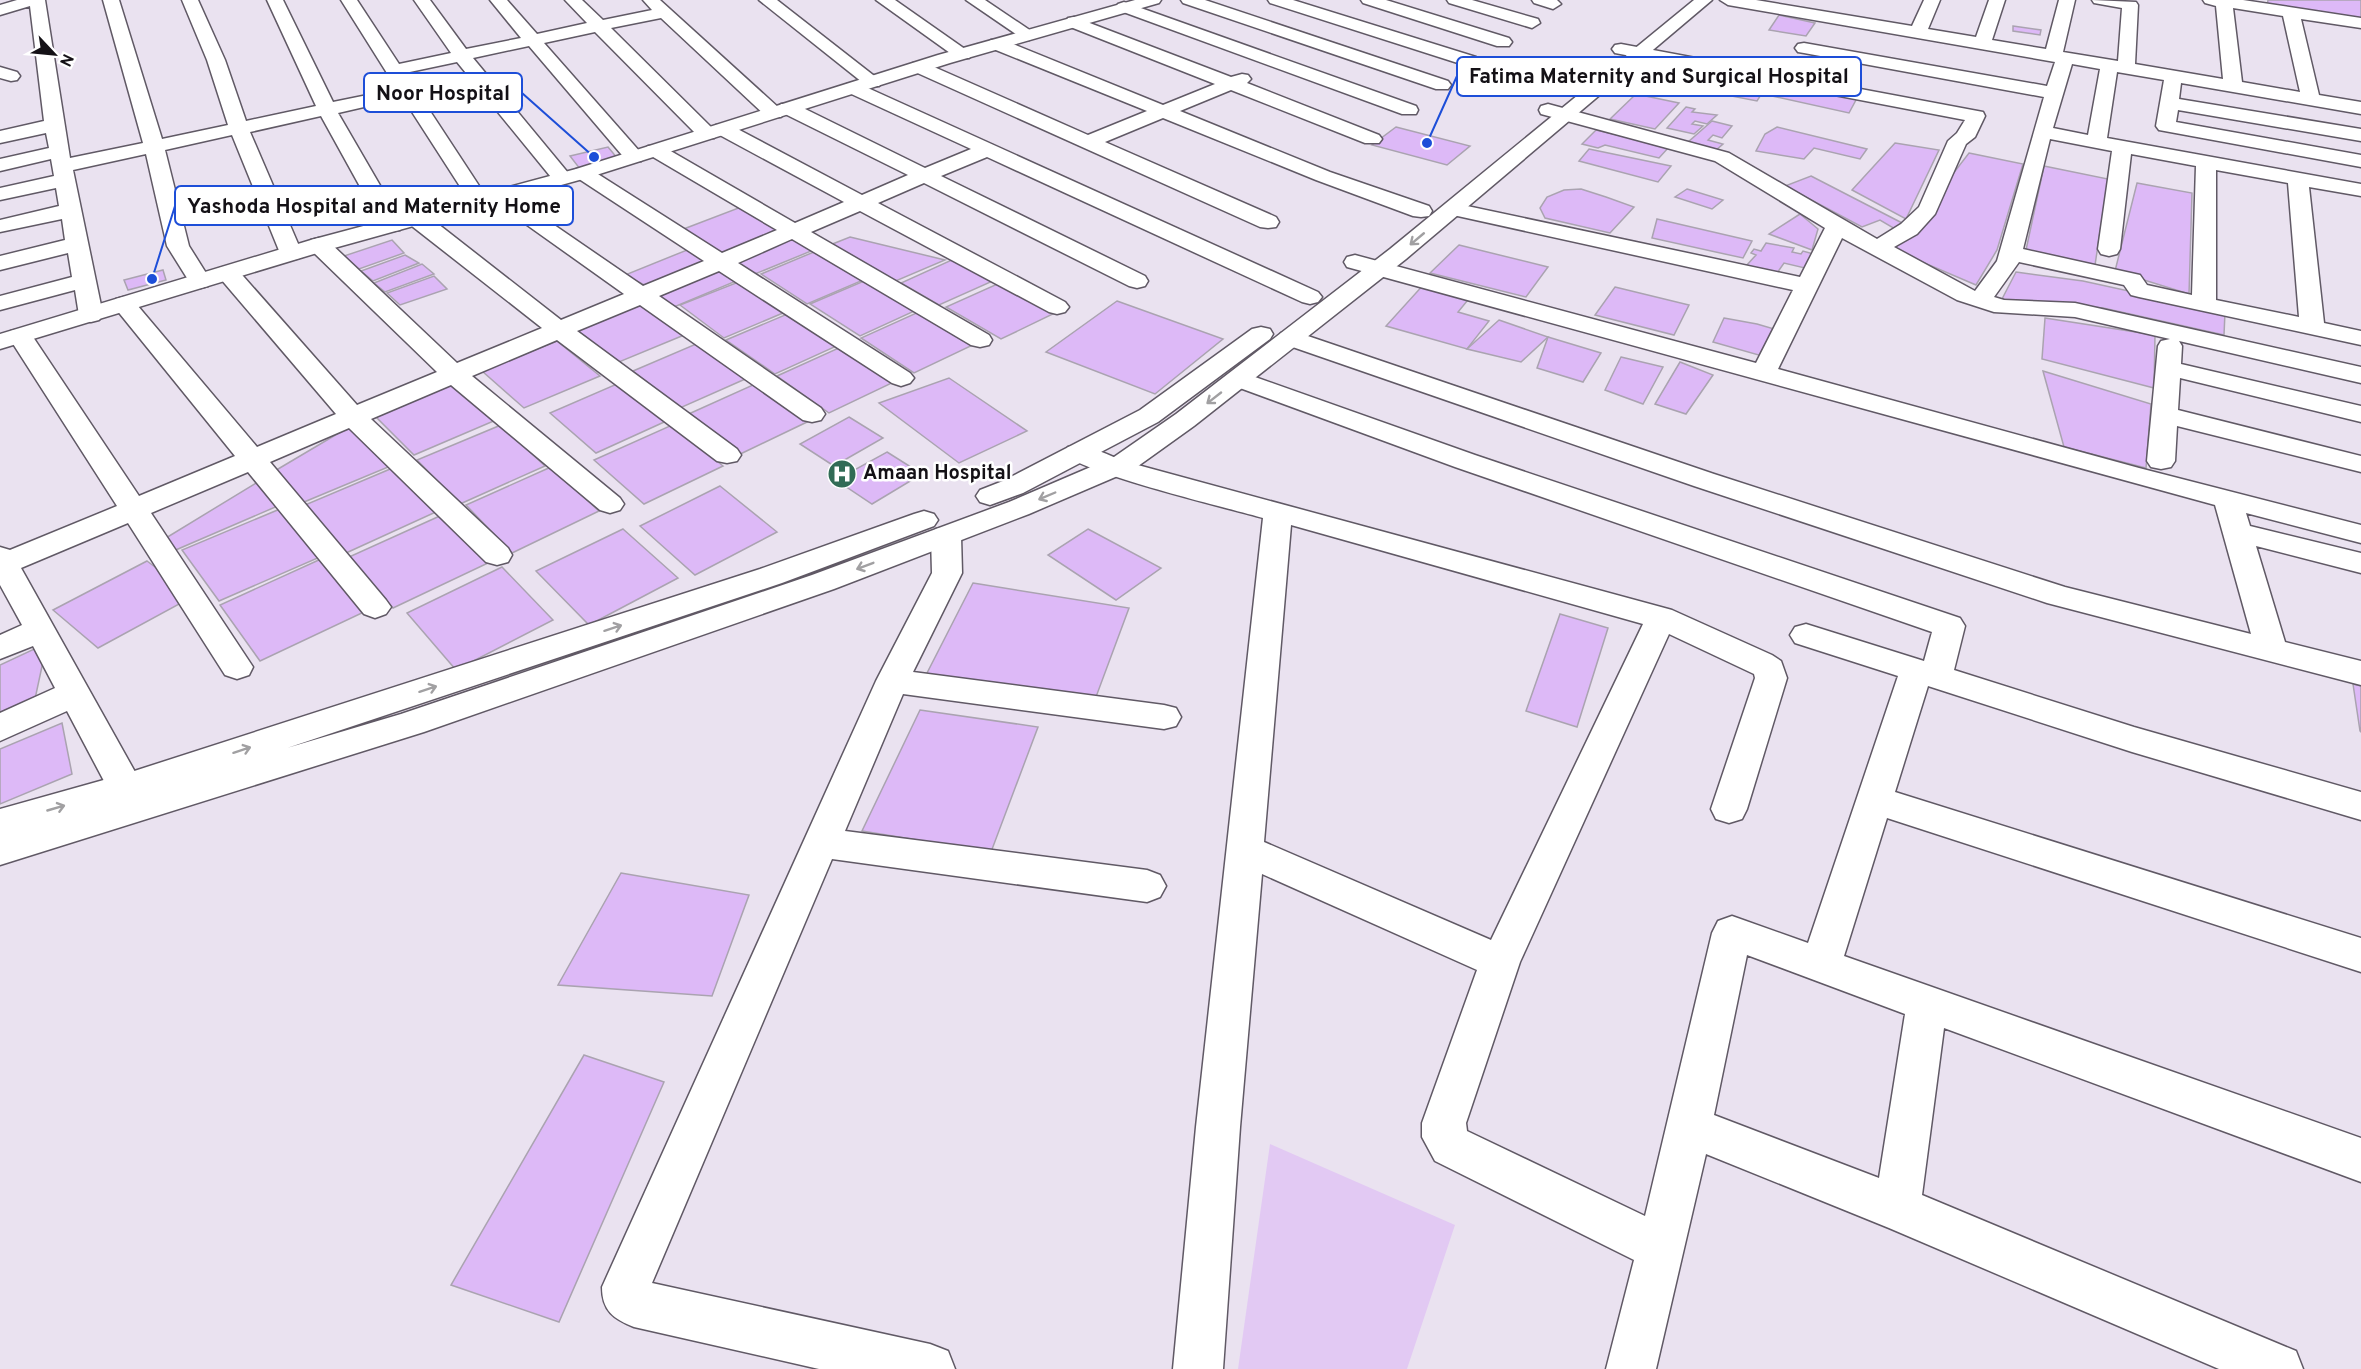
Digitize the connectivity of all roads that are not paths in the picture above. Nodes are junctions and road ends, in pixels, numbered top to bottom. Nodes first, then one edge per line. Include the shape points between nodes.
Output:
1 (36, 0) edge
2 (111, 0) edge
3 (190, 0) edge
4 (275, 0) edge
5 (349, 0) edge
6 (422, 0) edge
7 (498, 0) edge
8 (573, 0) edge
9 (651, 0) edge
10 (767, 0) edge
11 (884, 0) edge
12 (974, 0) edge
13 (1153, 0) edge
14 (1189, 0) edge
15 (1276, 0) edge
16 (1369, 0) edge
17 (1427, 0) edge
18 (1455, 0) edge
19 (1680, 0) edge
20 (1704, 0) edge
21 (1728, 0) edge
22 (1932, 0) edge
23 (1997, 0) edge
24 (2067, 0) edge
25 (2100, 0) edge
26 (2217, 1) edge
27 (2257, 4) edge
28 (1124, 7) junction
29 (0, 10) edge
30 (1402, 10) junction
31 (664, 12) junction
32 (2291, 13) junction
33 (1084, 14) junction
34 (1827, 17) junction
35 (1532, 23) dead end
36 (2361, 23) edge
37 (598, 26) junction
38 (1918, 33) junction
39 (1029, 35) junction
40 (534, 40) junction
41 (1503, 42) dead end
42 (997, 44) junction
43 (1982, 44) junction
44 (1324, 45) junction
45 (1804, 48) junction
46 (1631, 51) junction
47 (963, 54) junction
48 (462, 56) junction
49 (2059, 58) junction
50 (1470, 61) dead end
51 (1279, 63) junction
52 (919, 67) junction
53 (2118, 68) junction
54 (394, 70) junction
55 (0, 72) edge
56 (2173, 76) junction
57 (1781, 79) junction
58 (0, 80) edge
59 (1231, 83) junction
60 (863, 85) junction
61 (1442, 85) dead end
62 (2233, 87) junction
63 (408, 92) junction
64 (2054, 93) junction
65 (2311, 100) junction
66 (2169, 103) junction
67 (2361, 108) edge
68 (326, 109) junction
69 (781, 110) junction
70 (1163, 111) junction
71 (1409, 111) dead end
72 (1557, 113) junction
73 (54, 125) junction
74 (239, 128) junction
75 (715, 131) junction
76 (2042, 132) junction
77 (2361, 135) edge
78 (0, 137) edge
79 (1372, 138) dead end
80 (1088, 142) junction
81 (2097, 142) junction
82 (154, 146) junction
83 (2122, 147) junction
84 (988, 149) junction
85 (655, 150) junction
86 (634, 157) junction
87 (2361, 161) edge
88 (2206, 162) junction
89 (0, 165) edge
90 (62, 166) junction
91 (573, 176) junction
92 (924, 176) junction
93 (2298, 178) junction
94 (2361, 190) edge
95 (0, 194) edge
96 (489, 198) junction
97 (861, 202) junction
98 (1453, 209) junction
99 (70, 210) junction
100 (1421, 211) junction
101 (416, 218) junction
102 (1268, 222) dead end
103 (392, 225) junction
104 (0, 226) edge
105 (1837, 226) junction
106 (793, 231) junction
107 (77, 244) junction
108 (319, 245) junction
109 (1877, 248) junction
110 (2109, 249) dead end
111 (291, 253) junction
112 (2010, 253) junction
113 (721, 262) junction
114 (0, 263) edge
115 (1367, 266) junction
116 (228, 273) junction
117 (84, 281) junction
118 (200, 281) junction
119 (1137, 281) dead end
120 (1807, 286) junction
121 (643, 295) junction
122 (1310, 297) junction
123 (1980, 300) junction
124 (0, 303) edge
125 (124, 304) junction
126 (2204, 304) junction
127 (1057, 307) dead end
128 (91, 315) junction
129 (2312, 327) junction
130 (559, 330) junction
131 (2171, 332) junction
132 (1290, 338) junction
133 (2361, 338) edge
134 (10, 339) edge
135 (980, 340) dead end
136 (2169, 368) junction
137 (1763, 373) junction
138 (454, 374) junction
139 (2361, 375) edge
140 (901, 378) dead end
141 (1238, 379) junction
142 (813, 414) dead end
143 (2361, 414) edge
144 (2165, 415) junction
145 (353, 417) junction
146 (1078, 453) junction
147 (727, 455) dead end
148 (251, 460) junction
149 (2161, 461) dead end
150 (2361, 464) edge
151 (1113, 467) junction
152 (2228, 501) junction
153 (610, 504) dead end
154 (133, 509) junction
155 (1278, 513) junction
156 (2236, 532) junction
157 (2361, 534) edge
158 (946, 536) junction
159 (496, 555) dead end
160 (2361, 563) edge
161 (3, 569) edge
162 (375, 607) dead end
163 (1661, 618) junction
164 (40, 630) junction
165 (1806, 635) dead end
166 (0, 648) edge
167 (2271, 649) junction
168 (237, 667) dead end
169 (2361, 673) edge
170 (1926, 674) junction
171 (892, 681) junction
172 (74, 693) junction
173 (1164, 717) dead end
174 (0, 728) edge
175 (126, 788) junction
176 (1875, 800) junction
177 (2361, 806) edge
178 (1729, 808) dead end
179 (0, 823) edge
180 (822, 843) junction
181 (0, 850) edge
182 (1245, 850) junction
183 (1147, 886) dead end
184 (2361, 955) edge
185 (1500, 962) junction
186 (1821, 965) junction
187 (1927, 1003) junction
188 (1690, 1127) junction
189 (2361, 1160) edge
190 (1897, 1208) junction
191 (1662, 1249) junction
192 (930, 1369) edge
193 (1197, 1369) edge
194 (1631, 1369) edge
195 (2278, 1369) edge

1 - 29 street
1 - 73 street
2 - 82 street
3 - 74 street
4 - 68 street
5 - 54 street
6 - 48 street
7 - 40 street
8 - 37 street
9 - 31 street
10 - 60 street
11 - 47 street
12 - 39 street
13 - 28 street
14 - 44 street
15 - 50 street
16 - 30 street
17 - 30 street
18 - 35 street
19 - 46 street
20 - 46 street
21 - 34 street
22 - 38 street
23 - 43 street
24 - 49 street
25 - 53 street via 2130,5
26 - 27 street
26 - 62 street
27 - 32 street
28 - 33 street
28 - 51 street
30 - 41 street
31 - 37 street
31 - 69 street
32 - 36 street
32 - 65 street
33 - 39 street
33 - 59 street
34 - 38 street via 1854,14
34 - 45 street
37 - 40 street
37 - 75 street
38 - 43 street
39 - 42 street
40 - 48 street
40 - 86 street
42 - 47 street
42 - 70 street
43 - 49 street
44 - 51 street
44 - 61 street
45 - 57 street
45 - 64 street
46 - 57 street
46 - 72 street
47 - 52 street
48 - 54 street
48 - 91 street
49 - 53 street
49 - 64 street
51 - 59 street
51 - 71 street
52 - 60 street
52 - 80 street
53 - 56 street
53 - 81 street
54 - 63 street
55 - 58 street via 11,76
56 - 62 street
56 - 66 street
57 - 109 street via 1976,116 1965,137 1958,141 1928,210 1909,230
59 - 70 street
59 - 79 street
60 - 69 street
60 - 84 street
62 - 65 street
63 - 68 street
63 - 96 street
64 - 76 street
65 - 67 street
66 - 77 street
66 - 87 street via 2166,126
68 - 74 street
68 - 103 street
69 - 75 street
69 - 92 street
70 - 80 street
70 - 100 street
72 - 98 street
72 - 100 street
72 - 105 street via 1722,157
73 - 78 street
73 - 90 street
74 - 82 street
74 - 111 street
75 - 85 street
75 - 97 street
76 - 81 street
76 - 112 street
80 - 102 street
81 - 83 street
82 - 90 street
82 - 118 street via 178,246
83 - 88 street
83 - 110 street
84 - 92 street
84 - 122 street
85 - 86 street
85 - 106 street
86 - 91 street
88 - 93 street
88 - 126 street
89 - 90 street
90 - 95 street
90 - 99 street
91 - 96 street
91 - 113 street
92 - 97 street
92 - 119 street
93 - 94 street
93 - 129 street
96 - 101 street
96 - 121 street
97 - 106 street
97 - 127 street
98 -> 115 street
98 - 120 street
99 - 104 street
99 - 107 street
100 - 115 street
101 - 103 street
101 - 130 street
103 - 108 street
105 - 109 street
105 - 120 street
106 - 113 street
106 - 135 street
107 - 114 street
107 - 117 street
108 - 111 street
108 - 138 street
109 - 123 street
111 - 116 street
112 - 123 street
112 - 126 street via 2132,280 2139,290
113 - 121 street
113 - 140 street
115 - 122 street
115 - 132 street
115 - 137 street
116 - 118 street
116 - 145 street
117 - 124 street
117 - 128 street
118 - 125 street
120 - 137 street
121 - 130 street
121 - 142 street
122 - 146 street via 1149,416
123 - 131 street via 2002,307 2075,310
125 - 128 street
125 - 148 street
126 - 129 street
128 - 134 street
129 - 133 street
130 - 138 street
130 - 147 street
131 - 136 street
131 - 139 street
132 - 141 street
132 - 167 street via 2058,596
134 - 154 street
136 - 143 street
136 - 144 street
137 - 152 street
138 - 145 street
138 - 153 street
141 -> 151 street via 1124,463
141 - 170 street via 1949,626
144 - 149 street
144 - 150 street
145 - 148 street
145 - 159 street
146 - 151 street
175 -> 146 street via 771,576 1013,487
148 - 154 street
148 - 162 street
151 - 155 street
151 -> 158 street
152 - 156 street
152 - 157 street
154 - 161 street
154 - 168 street
155 - 163 street
155 - 182 street
156 - 160 street
156 - 167 street
158 - 171 street via 947,573
158 -> 181 street via 412,723
161 - 164 street
163 - 178 street via 1769,669 1771,678
163 - 185 street
164 - 166 street
164 - 172 street
165 - 170 street
167 - 169 street
170 - 176 street
170 - 177 street
171 - 173 street
171 - 180 street
172 - 174 street
172 - 175 street
179 -> 175 street
176 - 184 street
176 - 186 street
180 - 183 street
180 - 192 street via 626,1287 626,1297 633,1303
182 - 185 street
182 - 193 street
185 - 191 street via 1444,1123 1444,1137 1451,1146
186 - 187 street
186 - 188 street via 1732,933
187 - 189 street
187 - 190 street
188 - 190 street
188 - 191 street
190 - 195 street
191 - 194 street

